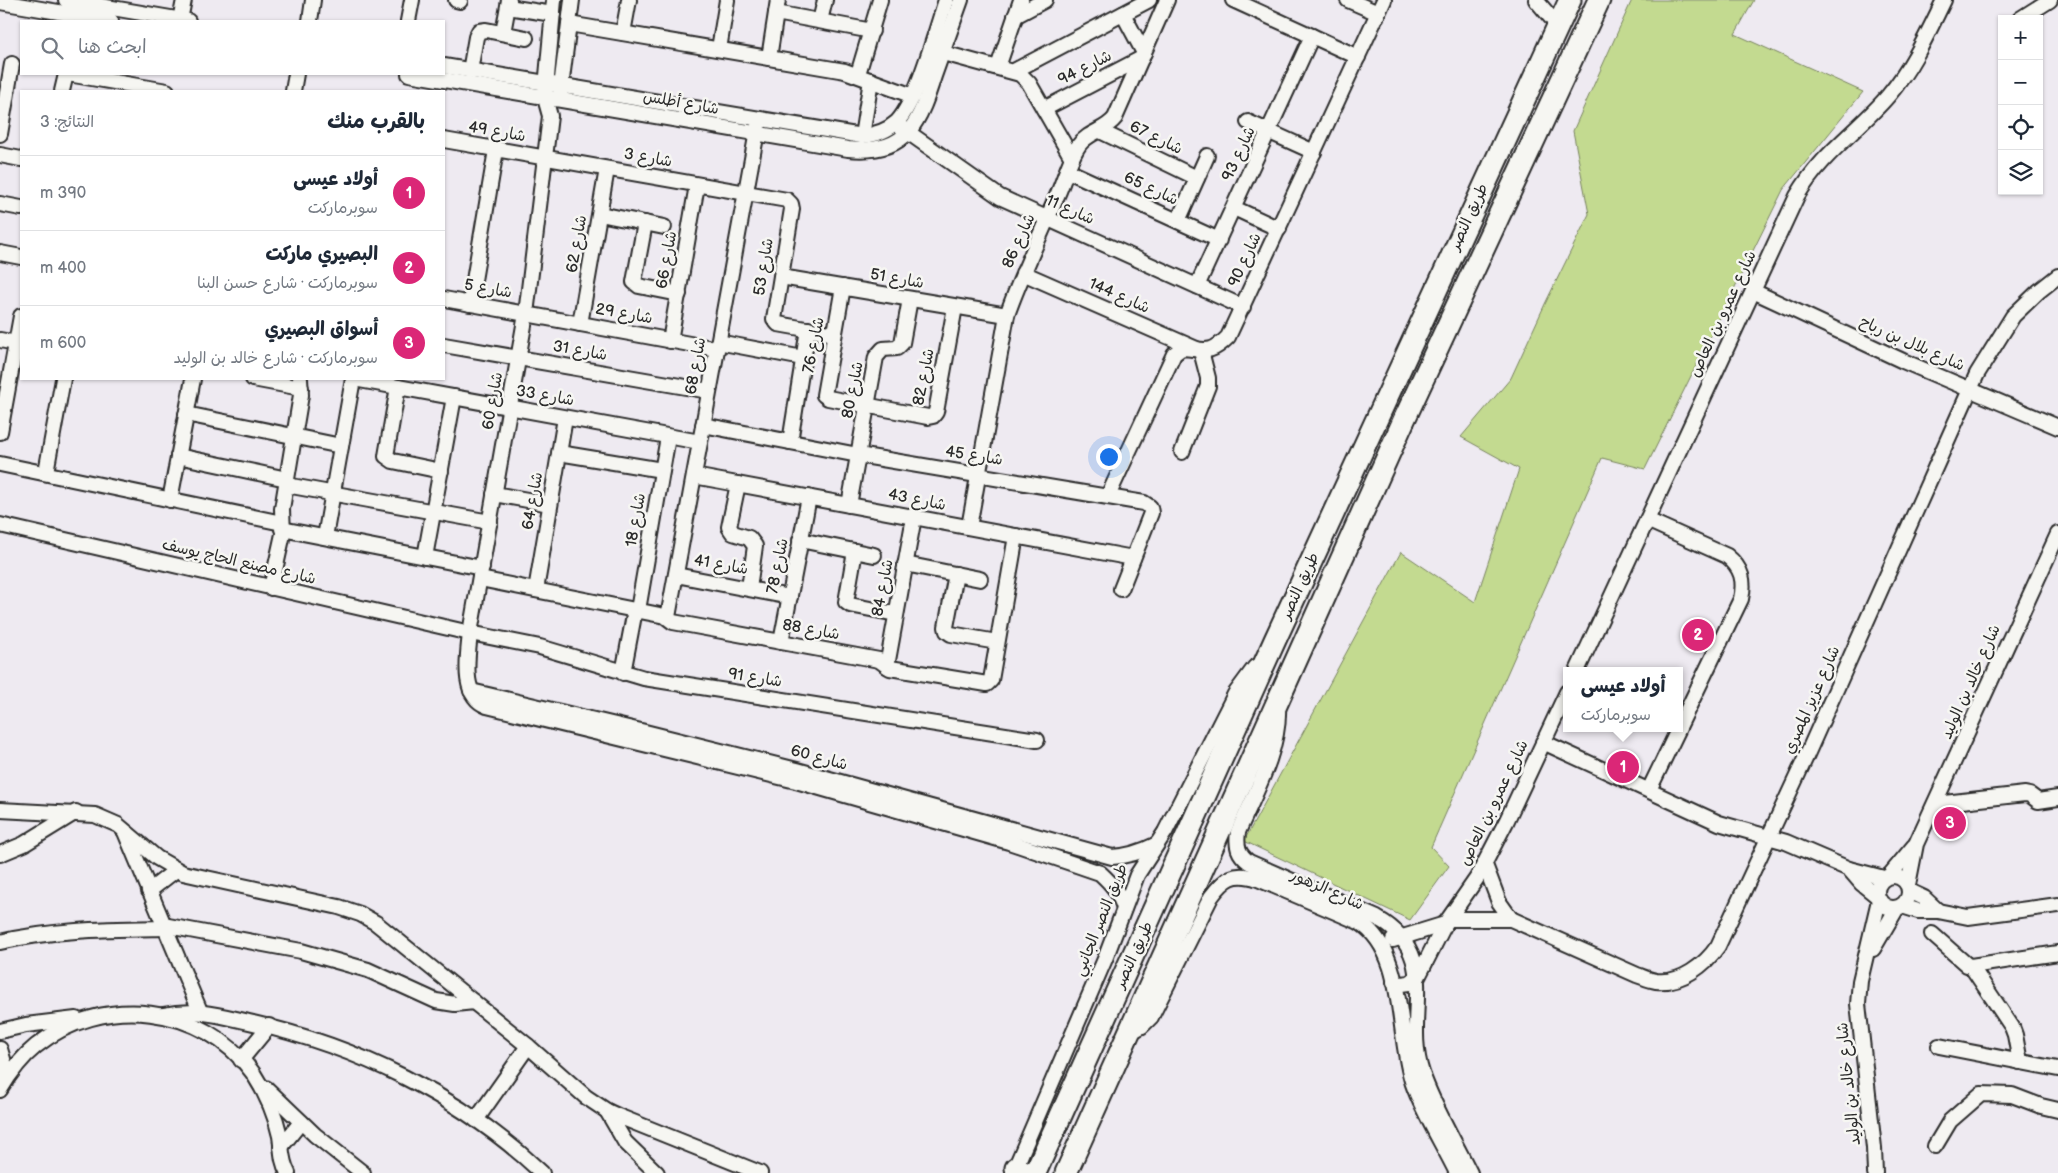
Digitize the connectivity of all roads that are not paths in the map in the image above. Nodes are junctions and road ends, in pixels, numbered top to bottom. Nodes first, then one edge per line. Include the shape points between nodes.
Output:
1 (66, 0) edge
2 (70, 0) edge
3 (184, 0) edge
4 (314, 0) edge
5 (412, 0) edge
6 (572, 0) edge
7 (629, 0) edge
8 (728, 0) edge
9 (825, 0) edge
10 (880, 0) edge
11 (946, 0) edge
12 (961, 0) edge
13 (1020, 0) edge
14 (1046, 0) edge
15 (1149, 0) edge
16 (1167, 0) edge
17 (1233, 0) edge
18 (1348, 0) edge
19 (1384, 0) edge
20 (1536, 0) edge
21 (1570, 0) edge
22 (1599, 0) edge
23 (1944, 0) edge
24 (2050, 0) edge
25 (0, 2) edge
26 (509, 4) edge
27 (777, 6) edge
28 (554, 7) edge
29 (1378, 13) junction
30 (1123, 14) junction
31 (2026, 15) edge
32 (1015, 16) junction
33 (76, 18) edge
34 (99, 20) edge
35 (179, 20) edge
36 (184, 20) edge
37 (310, 20) edge
38 (408, 20) edge
39 (820, 21) junction
40 (569, 24) junction
41 (1558, 26) junction
42 (872, 31) junction
43 (623, 33) junction
44 (503, 34) junction
45 (1312, 36) junction
46 (526, 38) dead end
47 (719, 49) junction
48 (943, 53) junction
49 (1143, 55) junction
50 (1358, 57) junction
51 (769, 58) junction
52 (11, 63) edge
53 (445, 66) edge
54 (998, 67) junction
55 (470, 71) junction
56 (1014, 71) junction
57 (858, 74) junction
58 (67, 75) edge
59 (73, 75) edge
60 (296, 75) edge
61 (417, 75) edge
62 (871, 80) junction
63 (62, 90) edge
64 (161, 90) edge
65 (293, 90) edge
66 (545, 91) junction
67 (560, 93) junction
68 (919, 99) junction
69 (1044, 109) junction
70 (550, 116) junction
71 (759, 120) junction
72 (1248, 122) dead end
73 (895, 123) junction
74 (1100, 131) junction
75 (1269, 131) junction
76 (908, 132) junction
77 (0, 134) edge
78 (756, 134) junction
79 (862, 136) junction
80 (445, 140) edge
81 (496, 150) junction
82 (1314, 152) junction
83 (0, 155) edge
84 (1207, 156) dead end
85 (544, 158) junction
86 (20, 159) edge
87 (1070, 164) junction
88 (607, 169) junction
89 (1197, 178) junction
90 (697, 185) junction
91 (746, 193) junction
92 (0, 204) edge
93 (20, 208) edge
94 (1234, 208) junction
95 (600, 214) junction
96 (1048, 219) junction
97 (1178, 221) junction
98 (646, 223) junction
99 (664, 227) dead end
100 (1278, 229) junction
101 (1219, 240) junction
102 (0, 253) edge
103 (20, 257) edge
104 (1023, 273) junction
105 (780, 276) junction
106 (2058, 276) edge
107 (1440, 281) junction
108 (1197, 286) junction
109 (843, 287) junction
110 (1753, 291) junction
111 (1464, 293) junction
112 (678, 294) junction
113 (445, 299) edge
114 (910, 299) junction
115 (470, 304) junction
116 (955, 307) junction
117 (1242, 307) junction
118 (1428, 307) junction
119 (526, 314) junction
120 (1008, 315) junction
121 (1452, 320) junction
122 (20, 322) edge
123 (580, 324) junction
124 (808, 329) junction
125 (834, 334) junction
126 (0, 340) edge
127 (670, 340) junction
128 (16, 344) junction
129 (445, 345) edge
130 (718, 346) junction
131 (1201, 351) junction
132 (518, 358) junction
133 (803, 358) junction
134 (62, 380) edge
135 (193, 380) edge
136 (265, 380) edge
137 (353, 380) edge
138 (376, 381) edge
139 (301, 383) edge
140 (428, 385) edge
141 (398, 387) junction
142 (1970, 389) junction
143 (709, 391) junction
144 (454, 397) junction
145 (868, 406) junction
146 (510, 408) junction
147 (2, 411) edge
148 (186, 414) junction
149 (565, 418) junction
150 (703, 425) junction
151 (2058, 427) edge
152 (0, 432) edge
153 (294, 436) junction
154 (668, 437) junction
155 (700, 442) junction
156 (790, 442) junction
157 (342, 446) junction
158 (1182, 452) dead end
159 (559, 453) junction
160 (858, 455) junction
161 (178, 456) junction
162 (0, 464) edge
163 (662, 470) junction
164 (441, 471) junction
165 (46, 472) junction
166 (978, 474) junction
167 (694, 476) junction
168 (286, 482) junction
169 (738, 484) junction
170 (333, 494) junction
171 (494, 494) junction
172 (1108, 496) junction
173 (809, 497) junction
174 (170, 500) junction
175 (550, 504) junction
176 (849, 505) junction
177 (434, 512) junction
178 (914, 517) junction
179 (1647, 520) junction
180 (490, 522) junction
181 (0, 525) edge
182 (282, 526) junction
183 (969, 527) junction
184 (2058, 534) edge
185 (1016, 536) junction
186 (325, 537) junction
187 (800, 540) junction
188 (855, 551) junction
189 (874, 554) dead end
190 (425, 557) junction
191 (1133, 558) junction
192 (906, 564) junction
193 (481, 573) junction
194 (956, 574) junction
195 (676, 575) junction
196 (980, 579) dead end
197 (271, 588) junction
198 (750, 588) junction
199 (1121, 589) dead end
200 (536, 590) junction
201 (790, 596) junction
202 (637, 610) junction
203 (896, 614) junction
204 (668, 617) junction
205 (470, 633) junction
206 (1275, 640) junction
207 (781, 642) junction
208 (997, 642) junction
209 (887, 666) junction
210 (1579, 667) edge
211 (623, 673) junction
212 (1563, 700) edge
213 (1278, 703) junction
214 (1683, 720) edge
215 (1677, 732) edge
216 (1037, 740) dead end
217 (1543, 742) junction
218 (1649, 790) junction
219 (2058, 798) edge
220 (1935, 804) junction
221 (0, 810) edge
222 (76, 812) junction
223 (124, 829) junction
224 (1010, 836) junction
225 (1768, 837) junction
226 (1916, 844) junction
227 (1155, 845) junction
228 (0, 854) edge
229 (1485, 865) junction
230 (1849, 869) junction
231 (176, 870) junction
232 (1886, 877) junction
233 (1909, 888) junction
234 (149, 891) junction
235 (1878, 898) junction
236 (2058, 904) edge
237 (1900, 907) junction
238 (1124, 908) junction
239 (1938, 911) junction
240 (1511, 919) junction
241 (1447, 922) junction
242 (164, 927) junction
243 (1932, 934) dead end
244 (1401, 937) junction
245 (0, 942) edge
246 (1382, 947) junction
247 (2058, 952) edge
248 (1866, 963) junction
249 (1971, 966) junction
250 (1418, 977) junction
251 (1394, 982) junction
252 (474, 1002) junction
253 (200, 1011) junction
254 (163, 1015) junction
255 (88, 1018) junction
256 (269, 1026) junction
257 (0, 1031) edge
258 (1129, 1034) junction
259 (528, 1046) junction
260 (1939, 1046) dead end
261 (0, 1050) edge
262 (241, 1060) junction
263 (2020, 1062) junction
264 (2058, 1070) edge
265 (8, 1076) junction
266 (260, 1084) junction
267 (0, 1090) edge
268 (2058, 1110) edge
269 (607, 1111) junction
270 (476, 1120) junction
271 (301, 1122) junction
272 (1935, 1146) dead end
273 (281, 1147) junction
274 (1023, 1172) edge
275 (288, 1173) edge
276 (363, 1173) edge
277 (542, 1173) edge
278 (657, 1173) edge
279 (760, 1173) edge
280 (1066, 1173) edge
281 (1458, 1173) edge
282 (1470, 1173) edge
283 (1875, 1173) edge

1 - 2 street
2 - 35 street
3 - 36 street
4 - 37 street
5 - 38 street
6 - 40 street
7 - 43 street
8 - 47 street
9 - 39 street
10 - 42 street
11 - 68 street
12 - 48 street
13 - 32 street
14 - 32 street
15 - 30 street
16 - 49 street, شارع 86
17 - 45 street
18 - 29 street
19 - 29 street, شارع 90
20 - 41 street
21 - 41 highway, طريق النصر
22 - 111 highway, طريق النصر
23 - 110 street, شارع عمرو بن العاص via 1898,84 1810,174
24 - 31 street
25 - 33 street
26 - 28 street
26 - 44 street
27 - 39 street
27 - 51 street
28 - 66 street
29 - 50 street, شارع 90
30 - 49 street
30 - 56 street
32 - 54 street
33 - 34 street
39 - 42 street
40 - 43 street
40 - 67 street
41 - 107 highway, طريق النصر
42 - 57 street
43 - 47 street
44 - 46 street
44 - 55 street via 482,30 477,34
45 - 50 street
45 - 75 street, شارع 93
47 - 51 street
48 - 54 street
48 - 68 street
49 - 69 street, شارع 94
49 - 74 street, شارع 86 via 1115,118
50 - 82 street, شارع 90
51 - 57 street
52 - 77 street
53 - 55 street, شارع أطلس
54 - 56 street
55 - 66 street, شارع أطلس
56 - 69 street via 1029,83
57 - 62 street
58 - 63 street
59 - 64 street
60 - 65 street
61 - 66 street, شارع أطلس
62 - 68 street
62 - 79 street
66 - 67 street, شارع أطلس
66 - 70 street, شارع 60
67 - 70 street, شارع 60
67 - 71 street, شارع أطلس
67 - 78 street, شارع أطلس
68 - 73 street, شارع أطلس
68 - 76 street, شارع أطلس
69 - 87 street
70 - 85 street, شارع 60
71 - 78 street, شارع 68
71 - 79 street, شارع أطلس
72 - 75 street
73 - 76 street, شارع 11
73 - 79 street, شارع أطلس via 874,135
74 - 87 street, شارع 86 via 1085,138 1075,150
74 - 89 street, شارع 67
75 - 82 street
75 - 94 street, شارع 93
76 - 78 street, شارع أطلس via 891,144 866,150
76 - 96 street, شارع 11 via 994,193
78 - 91 street, شارع 68
80 - 81 street, شارع 49
81 - 85 street, شارع 49
81 - 115 street
82 - 100 street, شارع 90
83 - 86 street
84 - 89 street
85 - 88 street, شارع 3
85 - 119 street, شارع 60
87 - 96 street, شارع 86
87 - 97 street, شارع 65
88 - 90 street, شارع 3
88 - 95 street, شارع 62
89 - 97 street
90 - 91 street, شارع 3
90 - 112 street, شارع 66
91 - 105 street, شارع 53 via 787,200 791,204
91 - 130 street, شارع 68
92 - 93 street
94 - 100 street
94 - 101 street, شارع 93
95 - 98 street
95 - 123 street, شارع 62
96 - 104 street, شارع 86
96 - 108 street, شارع 11
97 - 101 street, شارع 65
98 - 99 street
98 - 112 street via 634,282 637,286
100 - 117 street, شارع 90
101 - 108 street, شارع 93
102 - 103 street
104 - 120 street, شارع 86
104 - 131 street, شارع 144
105 - 109 street, شارع 51
105 - 124 street, شارع 53 via 774,321
106 - 142 street, شارع عزيز المصري via 2013,316
107 - 111 highway via 1449,293
107 - 118 highway, طريق النصر
108 - 117 street, شارع 11
109 - 114 street, شارع 51
109 - 125 street, شارع 76
110 - 142 street, شارع بلال بن رباح
110 - 179 street, شارع عمرو بن العاص
111 - 121 highway, طريق النصر
112 - 127 street, شارع 66
113 - 115 street, شارع 5
114 - 116 street, شارع 51
114 - 145 street, شارع 80 via 902,343 896,348 882,349 878,354
115 - 119 street, شارع 5
116 - 120 street, شارع 51
116 - 145 street, شارع 82 via 935,414 928,417
117 - 131 street, شارع 90 via 1228,337 1211,349
118 - 121 highway via 1442,308
118 - 206 highway, طريق النصر
119 - 123 street, شارع 29
119 - 132 street, شارع 60
120 - 166 street, شارع 86
121 - 213 highway, طريق النصر
122 - 128 street
123 - 127 street, شارع 29
124 - 125 street, شارع 53
124 - 133 street
125 - 145 street, شارع 76 via 824,395
126 - 128 street
127 - 130 street, شارع 29
128 - 147 street
129 - 132 street, شارع 31
130 - 133 street, شارع 29
130 - 143 street, شارع 68
131 - 158 street via 1208,386
131 - 172 street, شارع 90 via 1182,348 1174,354
132 - 143 street, شارع 31
132 - 146 street, شارع 60
133 - 156 street
134 - 165 street
135 - 148 street
136 - 139 street
137 - 157 street
138 - 141 street, شارع 33
139 - 153 street
140 - 141 street, شارع 33
140 - 144 street, شارع 33
141 - 164 street via 386,456 393,461
142 - 151 street, شارع بلال بن رباح
142 - 225 street, شارع عزيز المصري
143 - 150 street, شارع 68
144 - 146 street, شارع 33
144 - 164 street
145 - 160 street, شارع 80
146 - 149 street, شارع 33
146 - 171 street, شارع 60
147 - 152 street
148 - 153 street
148 - 161 street
149 - 154 street, شارع 33
149 - 159 street, شارع 64
150 - 155 street, شارع 68
150 - 156 street, شارع 45
153 - 157 street
153 - 168 street
154 - 155 street, شارع 33
154 - 163 street, شارع 18
155 - 167 street, شارع 68
156 - 160 street, شارع 45
157 - 170 street
159 - 163 street
159 - 175 street, شارع 64
160 - 166 street, شارع 45
160 - 176 street, شارع 80
161 - 168 street
161 - 174 street
162 - 165 street, شارع 88
163 - 202 street, شارع 18
164 - 177 street
165 - 174 street, شارع 88
166 - 172 street, شارع 45
166 - 183 street, شارع 86
167 - 169 street, شارع 43
167 - 195 street, شارع 68
168 - 170 street
168 - 182 street
169 - 173 street, شارع 43
169 - 198 street via 729,527 733,534 749,538 756,546
170 - 177 street
170 - 186 street
171 - 175 street
171 - 180 street, شارع 60
172 - 191 street, شارع 45 via 1144,503 1152,510
173 - 176 street, شارع 43
173 - 187 street, شارع 78
174 - 182 street, شارع 88
175 - 200 street, شارع 64
176 - 178 street, شارع 43
177 - 180 street
177 - 190 street
178 - 183 street, شارع 43
178 - 192 street, شارع 84
179 - 210 street, شارع عمرو بن العاص
179 - 214 street via 1727,556 1743,580 1741,599
180 - 193 street, شارع 60
181 - 197 street, شارع مصنع الحاج يوسف
182 - 186 street, شارع 88
182 - 197 street
183 - 185 street, شارع 43
184 - 220 street, شارع خالد بن الوليد
185 - 191 street, شارع 43
185 - 208 street, شارع 88
186 - 190 street, شارع 88
187 - 188 street
187 - 201 street, شارع 78
188 - 189 street
188 - 203 street via 846,602
190 - 193 street, شارع 88
191 - 199 street, شارع 45
192 - 194 street
192 - 203 street, شارع 84
193 - 200 street, شارع 88
193 - 205 street, شارع 60
194 - 196 street
194 - 208 street via 947,631
195 - 198 street, شارع 41
195 - 204 street, شارع 68
197 - 205 street, شارع مصنع الحاج يوسف
198 - 201 street, شارع 41
200 - 202 street, شارع 88
201 - 207 street, شارع 78
202 - 204 street, شارع 88
202 - 211 street, شارع 18
203 - 209 street, شارع 84
204 - 207 street, شارع 88 via 673,622
205 - 211 street, شارع 91 via 540,647
205 - 224 street, شارع 60 via 470,691 487,706 760,767
206 - 227 street, طريق النصر الجانبي via 1235,694 1165,832
206 - 274 highway, طريق النصر
207 - 209 street, شارع 88 via 879,660
208 - 209 street, شارع 88 via 991,680 987,684
211 - 216 street, شارع 91
212 - 217 street, شارع عمرو بن العاص
213 - 244 street, شارع الزهور via 1278,728 1273,748 1238,832 1236,841 1240,853 1249,862 1377,918
213 - 258 highway, طريق النصر
215 - 218 street
217 - 218 street
217 - 229 street, شارع عمرو بن العاص
218 - 225 street via 1719,823
219 - 220 street via 2038,801 2025,794
220 - 226 street, شارع خالد بن الوليد
221 - 222 street
222 - 223 street via 104,818
222 - 228 street via 24,844
223 - 231 street
223 - 234 street
224 - 227 street, شارع 60 via 1112,857 1142,852
224 - 238 street, شارع 60 via 1100,874 1120,894
225 - 230 street via 1802,847
225 - 240 street, شارع عزيز المصري via 1718,946 1704,963 1672,980 1656,981 1637,975
226 - 232 street, شارع خالد بن الوليد
226 - 233 street, شارع خالد بن الوليد
227 - 238 street, طريق النصر الجانبي via 1137,875
229 - 240 street via 1499,902
229 - 241 street, شارع عمرو بن العاص
230 - 232 street
230 - 235 street
231 - 234 street
231 - 252 street via 360,914 376,923
232 - 233 street via 1900,877
232 - 235 street via 1878,886
233 - 237 street via 1909,896
233 - 239 street
234 - 242 street
235 - 237 street via 1889,908
235 - 248 street, شارع خالد بن الوليد
236 - 239 street via 1968,917
237 - 239 street
237 - 248 street, شارع خالد بن الوليد
238 - 274 street, طريق النصر الجانبي
240 - 241 street, شارع عزيز المصري
241 - 244 street
241 - 250 street, شارع عمرو بن العاص
242 - 245 street via 72,932
242 - 252 street via 309,953 368,970 436,1001
242 - 253 street
243 - 249 street
244 - 246 street
244 - 250 street, شارع الزهور via 1412,952
246 - 251 street, شارع الزهور
246 - 258 street, شارع الزهور via 1367,927 1350,918 1258,879 1240,875 1232,877 1211,897 1151,1017
247 - 249 street
248 - 283 street, شارع خالد بن الوليد via 1860,980 1858,1004
249 - 263 street via 2012,1027
250 - 251 street via 1409,983
250 - 282 street, شارع الزهور via 1415,1036 1422,1072
251 - 281 street, شارع الزهور via 1410,1075
252 - 259 street
253 - 254 street
253 - 256 street
254 - 255 street via 133,1012
254 - 262 street via 206,1031
255 - 257 street
255 - 265 street via 47,1038
256 - 262 street
256 - 270 street via 395,1072
258 - 280 highway, طريق النصر
259 - 269 street via 586,1097
259 - 270 street
260 - 263 street
261 - 265 street
262 - 266 street
263 - 264 street
265 - 267 street
266 - 271 street
266 - 273 street via 273,1111
268 - 272 street via 2012,1095 1981,1094 1950,1121
269 - 278 street via 625,1142
269 - 279 street
270 - 277 street
271 - 273 street
271 - 276 street
273 - 275 street

